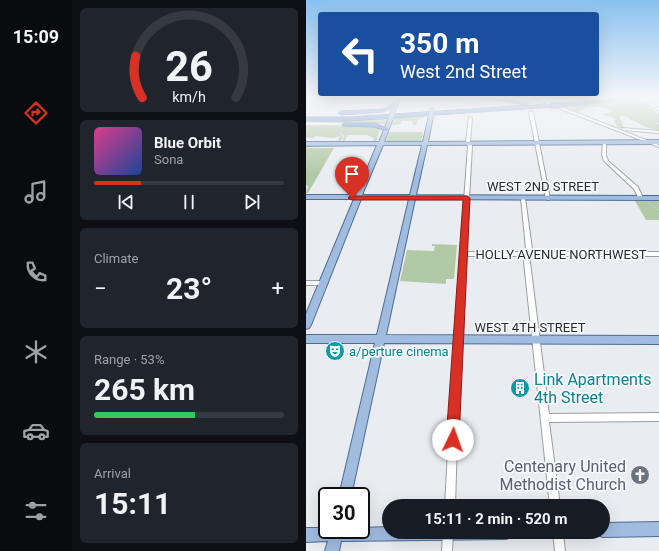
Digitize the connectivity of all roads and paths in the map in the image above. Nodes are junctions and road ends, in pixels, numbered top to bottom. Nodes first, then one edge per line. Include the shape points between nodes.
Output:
1 (306, 123) edge
2 (389, 123) edge
3 (429, 123) edge
4 (470, 123) edge
5 (533, 123) edge
6 (601, 123) edge
7 (386, 129) junction
8 (618, 129) junction
9 (659, 132) edge
10 (651, 142) junction
11 (659, 142) edge
12 (537, 143) junction
13 (604, 143) junction
14 (306, 144) edge
15 (380, 144) junction
16 (425, 144) junction
17 (469, 144) junction
18 (659, 146) edge
19 (357, 198) junction
20 (412, 198) junction
21 (467, 198) junction
22 (523, 198) junction
23 (641, 198) junction
24 (659, 198) edge
25 (307, 199) edge
26 (548, 199) junction
27 (463, 254) junction
28 (528, 254) junction
29 (659, 254) edge
30 (306, 283) edge
31 (323, 283) junction
32 (306, 326) edge
33 (306, 339) edge
34 (380, 339) junction
35 (457, 340) junction
36 (535, 340) junction
37 (659, 340) edge
38 (659, 417) edge
39 (545, 418) junction
40 (347, 487) edge
41 (450, 499) edge
42 (554, 499) edge
43 (659, 529) edge
44 (610, 530) edge
45 (370, 532) edge
46 (382, 532) edge
47 (318, 534) edge
48 (306, 535) edge
49 (335, 539) edge
50 (448, 539) edge
51 (559, 539) edge
52 (332, 551) edge
53 (447, 551) edge
54 (560, 551) edge

1 - 7 highway via 373,125
2 - 7 main road, bridge
3 - 16 main road
4 - 17 street
5 - 12 street
6 - 8 street
7 - 15 main road
8 - 9 street
8 - 10 street
10 - 11 main road
10 - 13 main road
10 - 18 street
12 - 13 main road
12 - 17 main road
12 - 26 street
13 - 23 street via 606,161 636,188
14 - 15 main road
15 - 16 main road
15 - 19 main road
16 - 17 main road
16 - 20 main road
17 - 21 street
19 - 20 main road, WEST 2ND STREET
19 - 25 main road, WEST 2ND STREET
19 - 31 main road
20 - 21 main road, WEST 2ND STREET
20 - 34 main road
21 - 22 main road, WEST 2ND STREET
21 - 27 street
22 - 26 main road, WEST 2ND STREET
22 - 28 street
23 - 24 main road, WEST 2ND STREET
23 - 26 main road, WEST 2ND STREET
27 - 28 street, HOLLY AVENUE NORTHWEST
27 - 35 street
28 - 29 street, HOLLY AVENUE NORTHWEST
28 - 36 street
30 - 31 street
31 - 32 main road
33 - 34 main road, WEST 4TH STREET
34 - 35 main road, WEST 4TH STREET
34 - 40 main road
35 - 36 main road, WEST 4TH STREET
35 - 41 street
36 - 37 main road, WEST 4TH STREET
36 - 39 street
38 - 39 street
39 - 42 street
43 - 44 main road
45 - 46 main road
47 - 48 main road
49 - 52 main road
50 - 53 street
51 - 54 street

